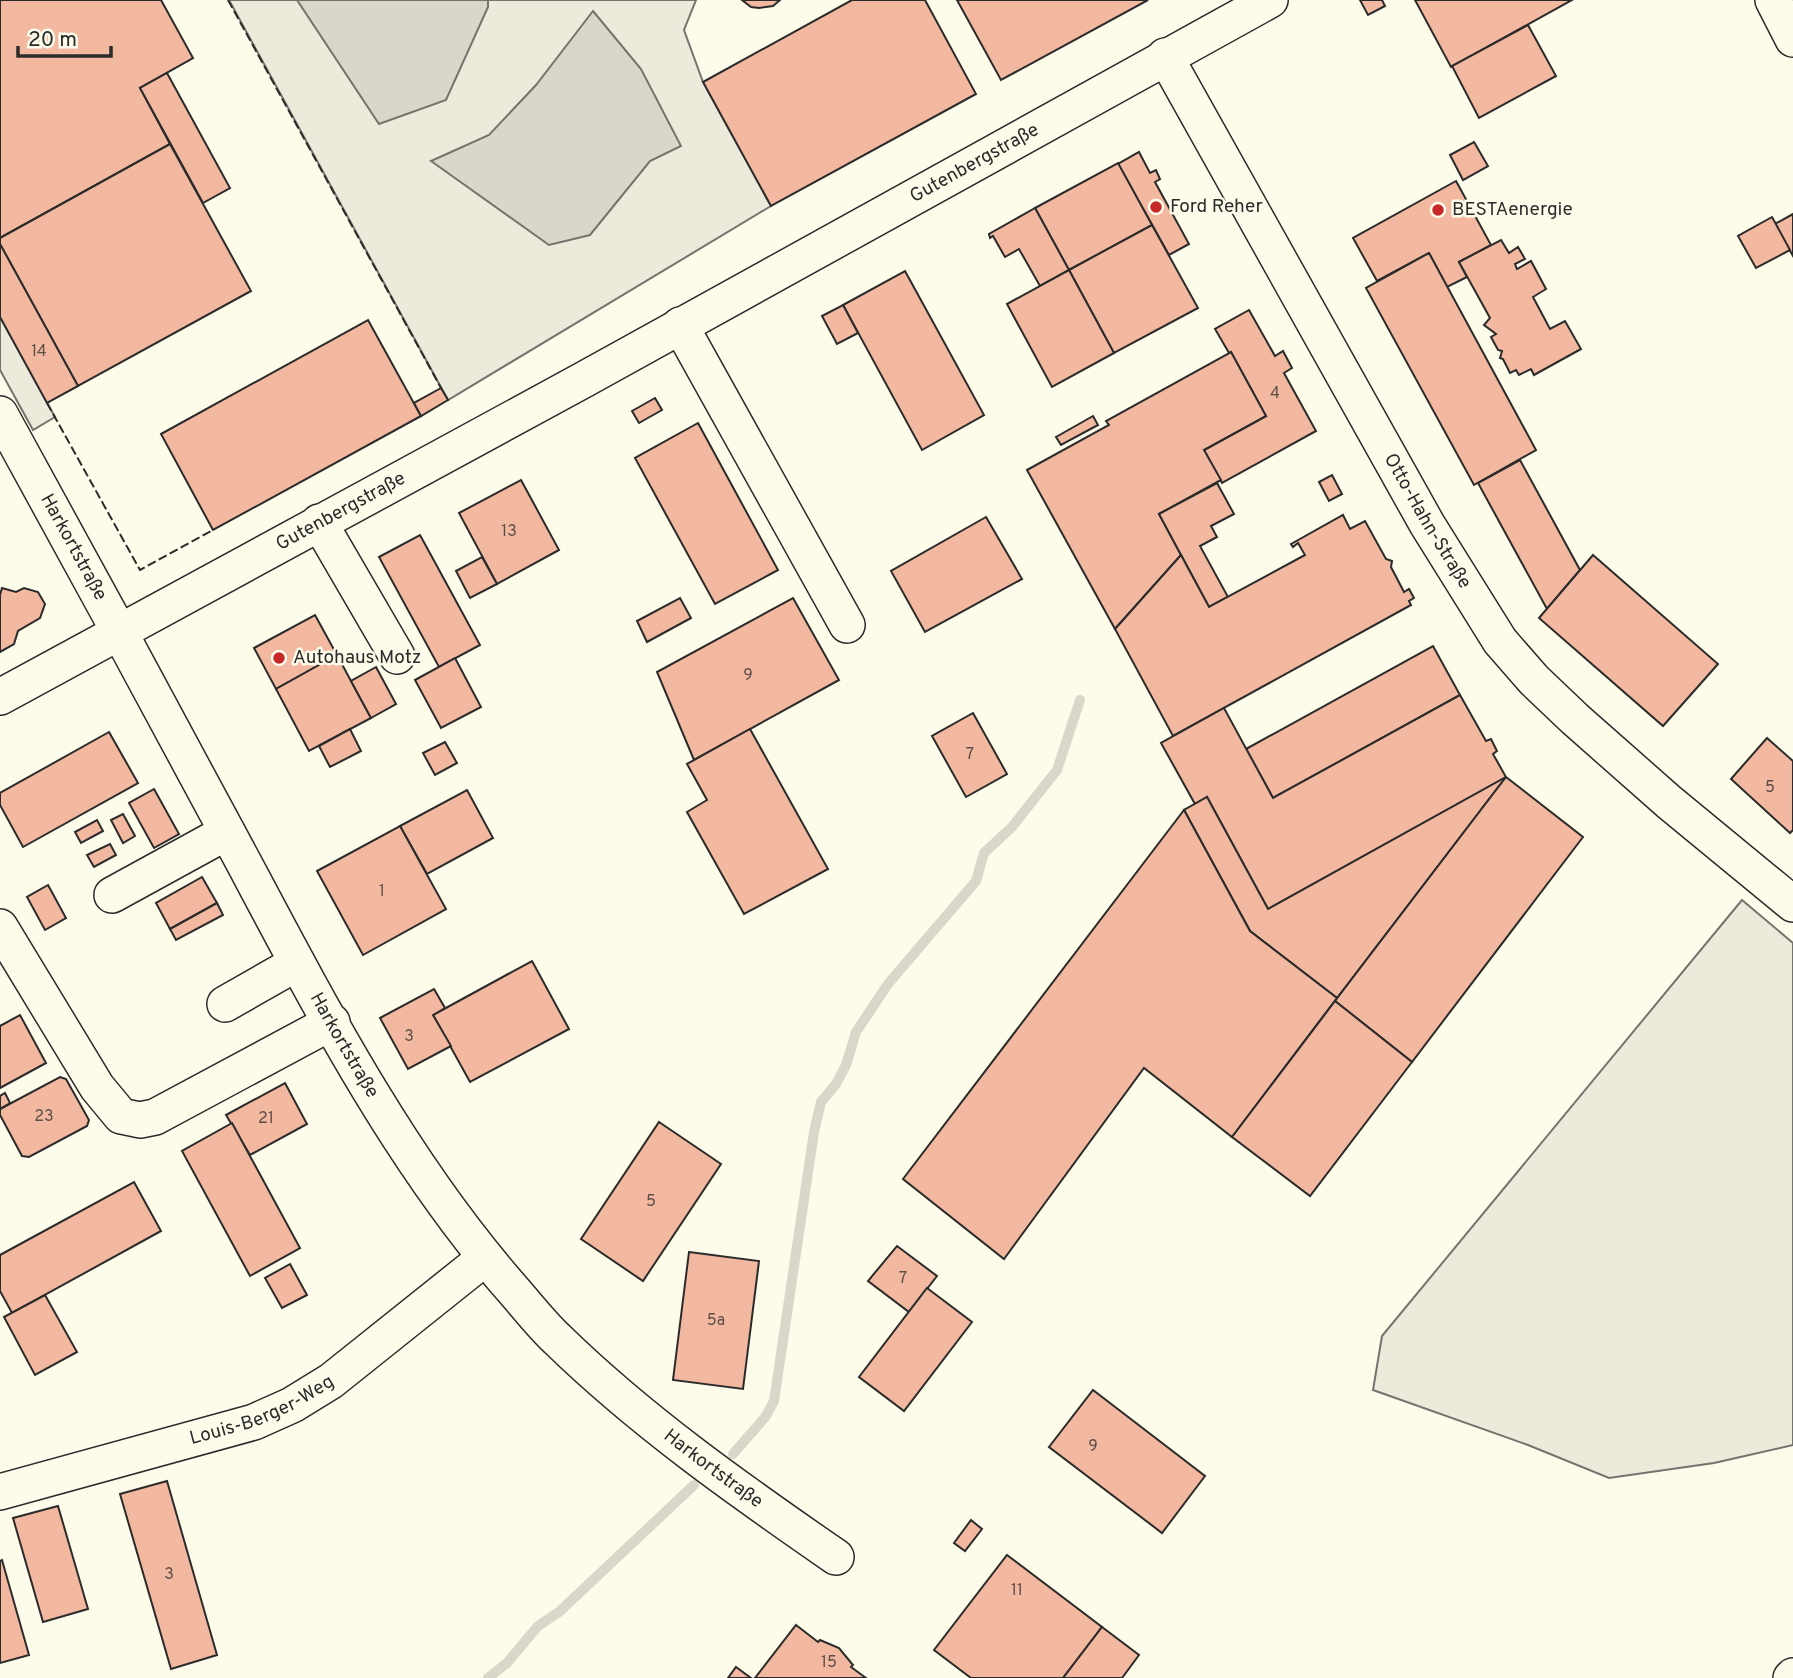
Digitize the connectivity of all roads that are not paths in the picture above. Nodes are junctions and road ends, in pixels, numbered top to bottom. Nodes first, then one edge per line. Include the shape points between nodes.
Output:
1 (1270, 0) edge
2 (1773, 0) edge
3 (1793, 38) edge
4 (1165, 56) junction
5 (680, 325) junction
6 (0, 414) edge
7 (319, 522) junction
8 (847, 625) dead end
9 (120, 631) junction
10 (397, 656) dead end
11 (0, 697) edge
12 (227, 832) junction
13 (112, 895) dead end
14 (1793, 904) edge
15 (0, 928) edge
16 (297, 963) junction
17 (225, 1004) dead end
18 (332, 1022) junction
19 (485, 1258) junction
20 (0, 1492) edge
21 (836, 1557) dead end

1 - 4 street, Gutenbergstraße
2 - 3 street
4 - 5 street, Gutenbergstraße
4 - 14 street, Otto-Hahn-Straße via 1427,524 1500,641 1575,719
5 - 7 street, Gutenbergstraße
5 - 8 street
6 - 9 street, Harkortstraße
7 - 9 street, Gutenbergstraße
7 - 10 street
9 - 11 street, Gutenbergstraße
9 - 12 street, Harkortstraße
12 - 13 street
12 - 16 street, Harkortstraße
15 - 18 street via 97,1087 121,1116 140,1121 155,1117
16 - 17 street
16 - 18 street, Harkortstraße
18 - 19 street, Harkortstraße via 382,1112
19 - 20 street, Louis-Berger-Weg via 331,1381 292,1405 254,1422
19 - 21 street, Harkortstraße via 556,1338 627,1402

